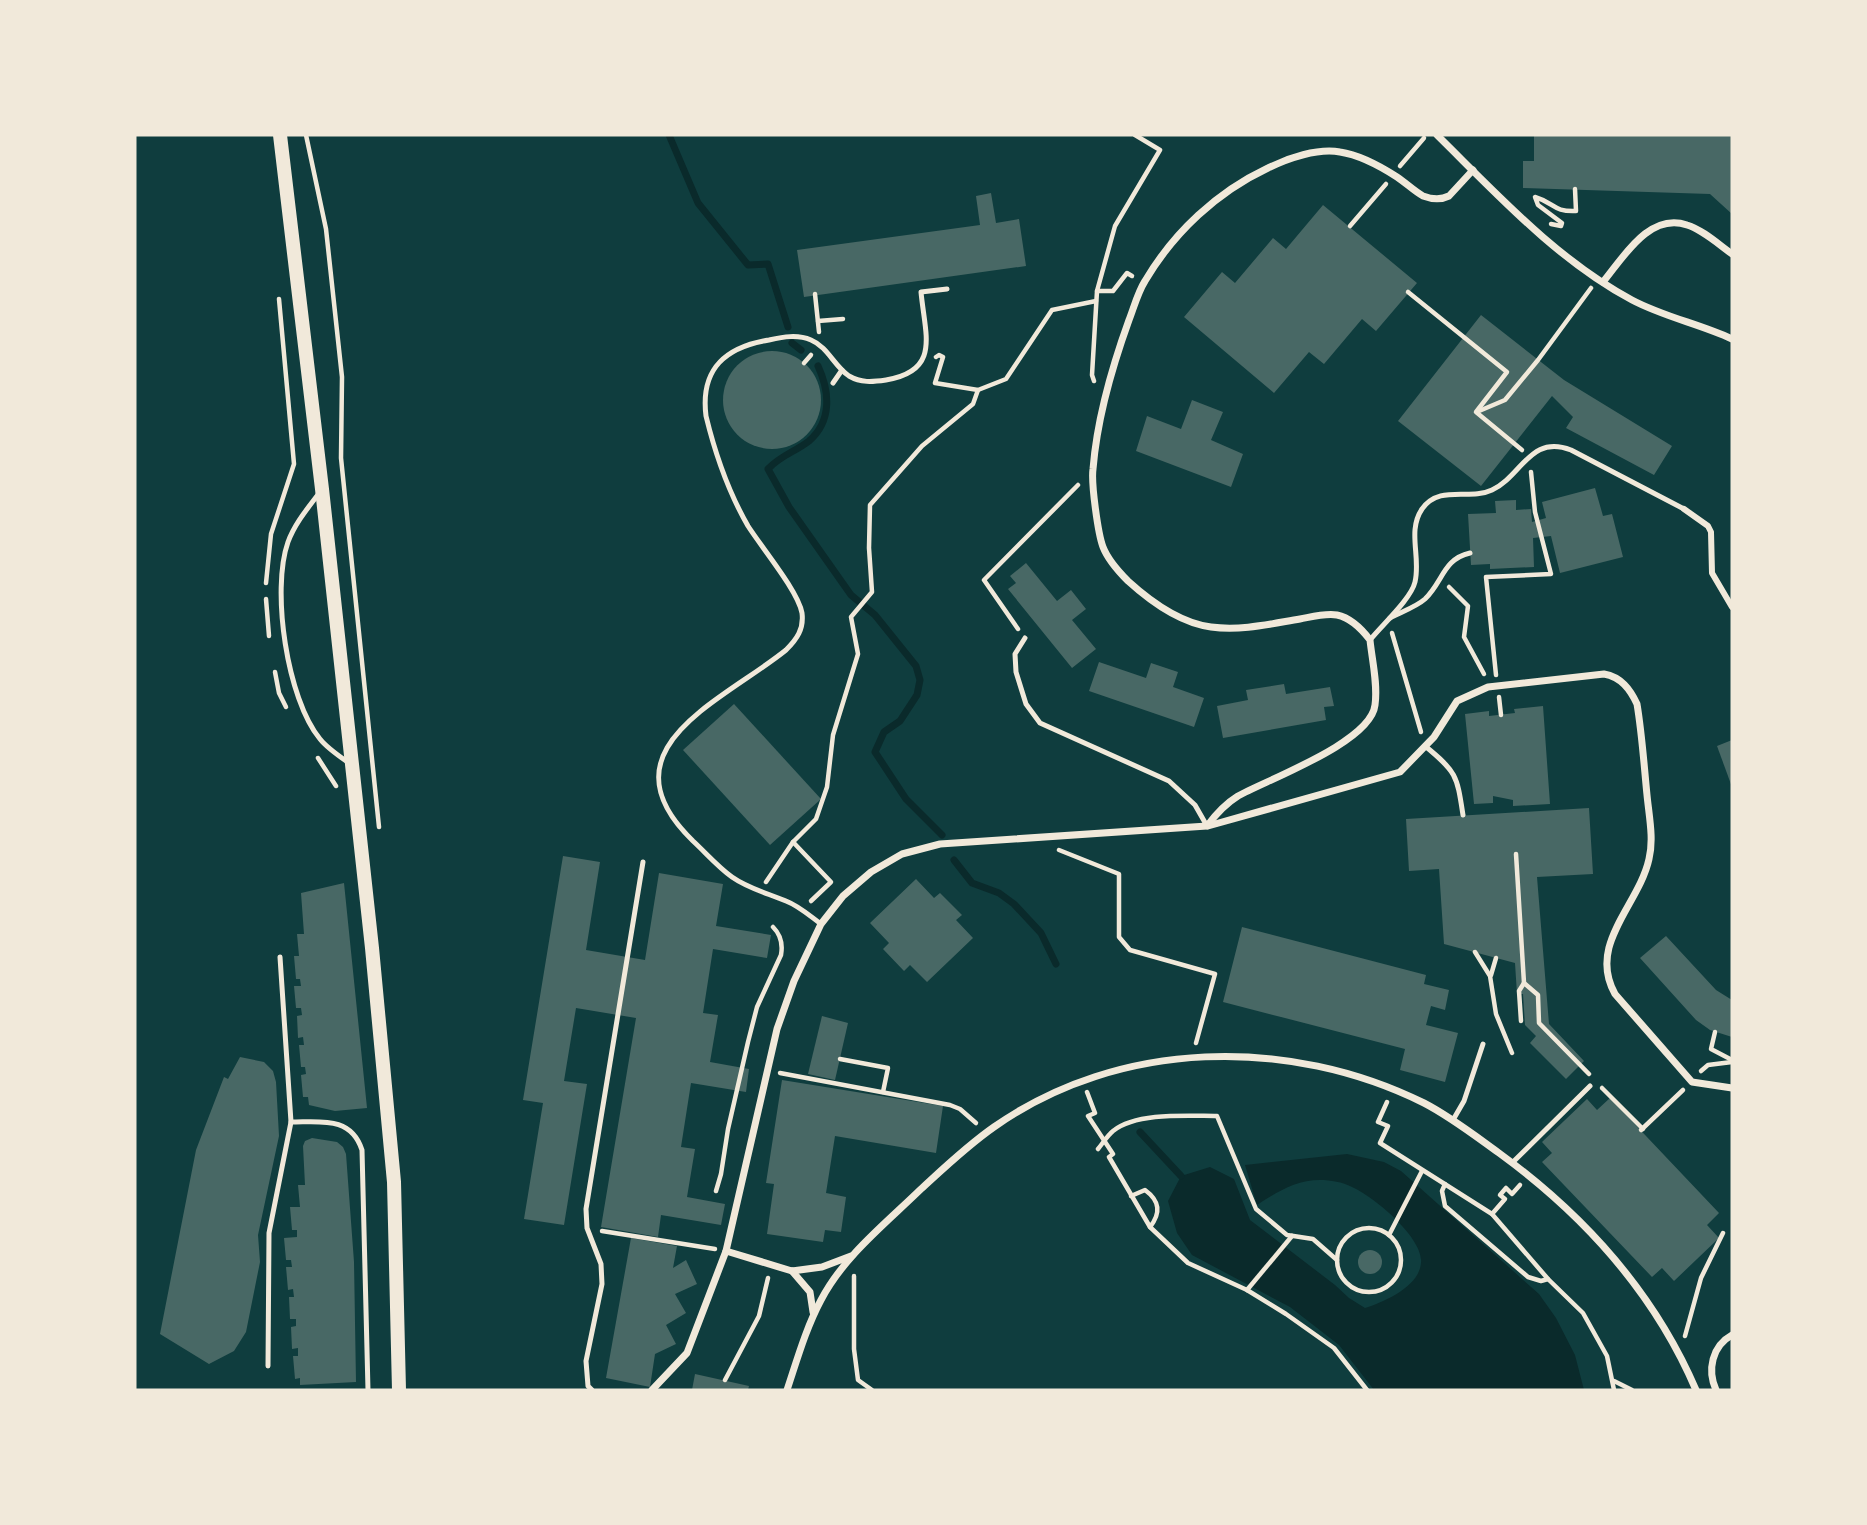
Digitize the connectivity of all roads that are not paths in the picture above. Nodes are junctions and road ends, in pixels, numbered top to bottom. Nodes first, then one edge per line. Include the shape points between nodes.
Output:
1 (280, 135) edge
2 (1437, 135) edge
3 (1473, 170) junction
4 (1732, 254) edge
5 (1601, 280) junction
6 (947, 289) dead end
7 (1732, 339) edge
8 (842, 370) junction
9 (833, 383) dead end
10 (322, 489) junction
11 (1684, 509) joint
12 (1470, 553) dead end
13 (1732, 607) edge
14 (1388, 619) junction
15 (1025, 638) road end
16 (1370, 640) junction
17 (1425, 746) junction
18 (351, 765) junction
19 (1463, 815) dead end
20 (1207, 826) junction
21 (643, 862) dead end
22 (821, 924) junction
23 (280, 957) dead end
24 (1483, 1044) dead end
25 (1590, 1086) dead end
26 (1732, 1088) edge
27 (1453, 1120) junction
28 (291, 1122) junction
29 (1513, 1163) junction
30 (726, 1251) junction
31 (851, 1256) junction
32 (792, 1271) junction
33 (813, 1316) junction
34 (1732, 1335) edge
35 (268, 1366) dead end
36 (368, 1390) edge
37 (399, 1390) edge
38 (592, 1390) edge
39 (652, 1390) edge
40 (787, 1390) edge
41 (1696, 1390) edge
42 (1716, 1390) edge

1 - 10 main road
2 - 3 street
3 - 5 street via 1544,238
3 - 16 street via 1449,197 1425,197 1375,164 1323,151 1270,167 1220,196 1198,214 1144,282 1107,392 1092,471 1102,546 1122,574 1158,604 1195,623 1232,629 1336,615 1355,624
4 - 5 street via 1692,227 1667,223 1647,232
5 - 7 street via 1656,311
6 - 8 lane via 920,292 925,352 909,375 869,383
8 - 9 lane
8 - 22 lane via 808,338 785,337 736,348 718,363 708,384 705,406 709,426 734,498 798,601 802,626 786,650 715,699 680,731 658,769 665,808 730,876 788,901
10 - 18 main road
10 - 18 lane via 288,543 282,624 291,676 305,716 320,740
11 - 13 street via 1708,526 1713,542 1712,573
11 - 14 lane via 1560,446 1544,447 1492,490 1430,500 1414,530 1415,584
12 - 14 lane via 1448,564 1424,601
14 - 16 lane
15 - 20 lane via 1015,654 1016,672 1026,704 1040,723 1169,781 1187,795
16 - 20 street via 1375,705 1369,719 1335,749 1237,797
17 - 19 lane via 1453,771
17 - 20 street via 1400,772
17 - 26 street via 1457,701 1494,688 1604,674 1632,692 1639,715 1651,850 1646,872 1608,944 1606,972 1615,994 1692,1082
18 - 37 main road via 394,1182
20 - 22 street via 962,841 902,854 858,882
21 - 38 lane via 586,1209 602,1284 586,1362 587,1386
22 - 30 street via 777,1029
23 - 28 lane
24 - 27 lane
25 - 29 lane
27 - 29 street
27 - 31 street via 1384,1085 1297,1061 1252,1056 1163,1060 1076,1084 996,1125 960,1152
28 - 35 lane via 269,1233
28 - 36 lane via 332,1122 345,1126 359,1139
29 - 41 street via 1581,1221 1628,1274 1668,1332
30 - 32 street
30 - 39 street via 687,1353
31 - 32 street via 822,1267
31 - 33 street
32 - 33 street via 810,1292
33 - 40 street
34 - 42 street via 1713,1357

